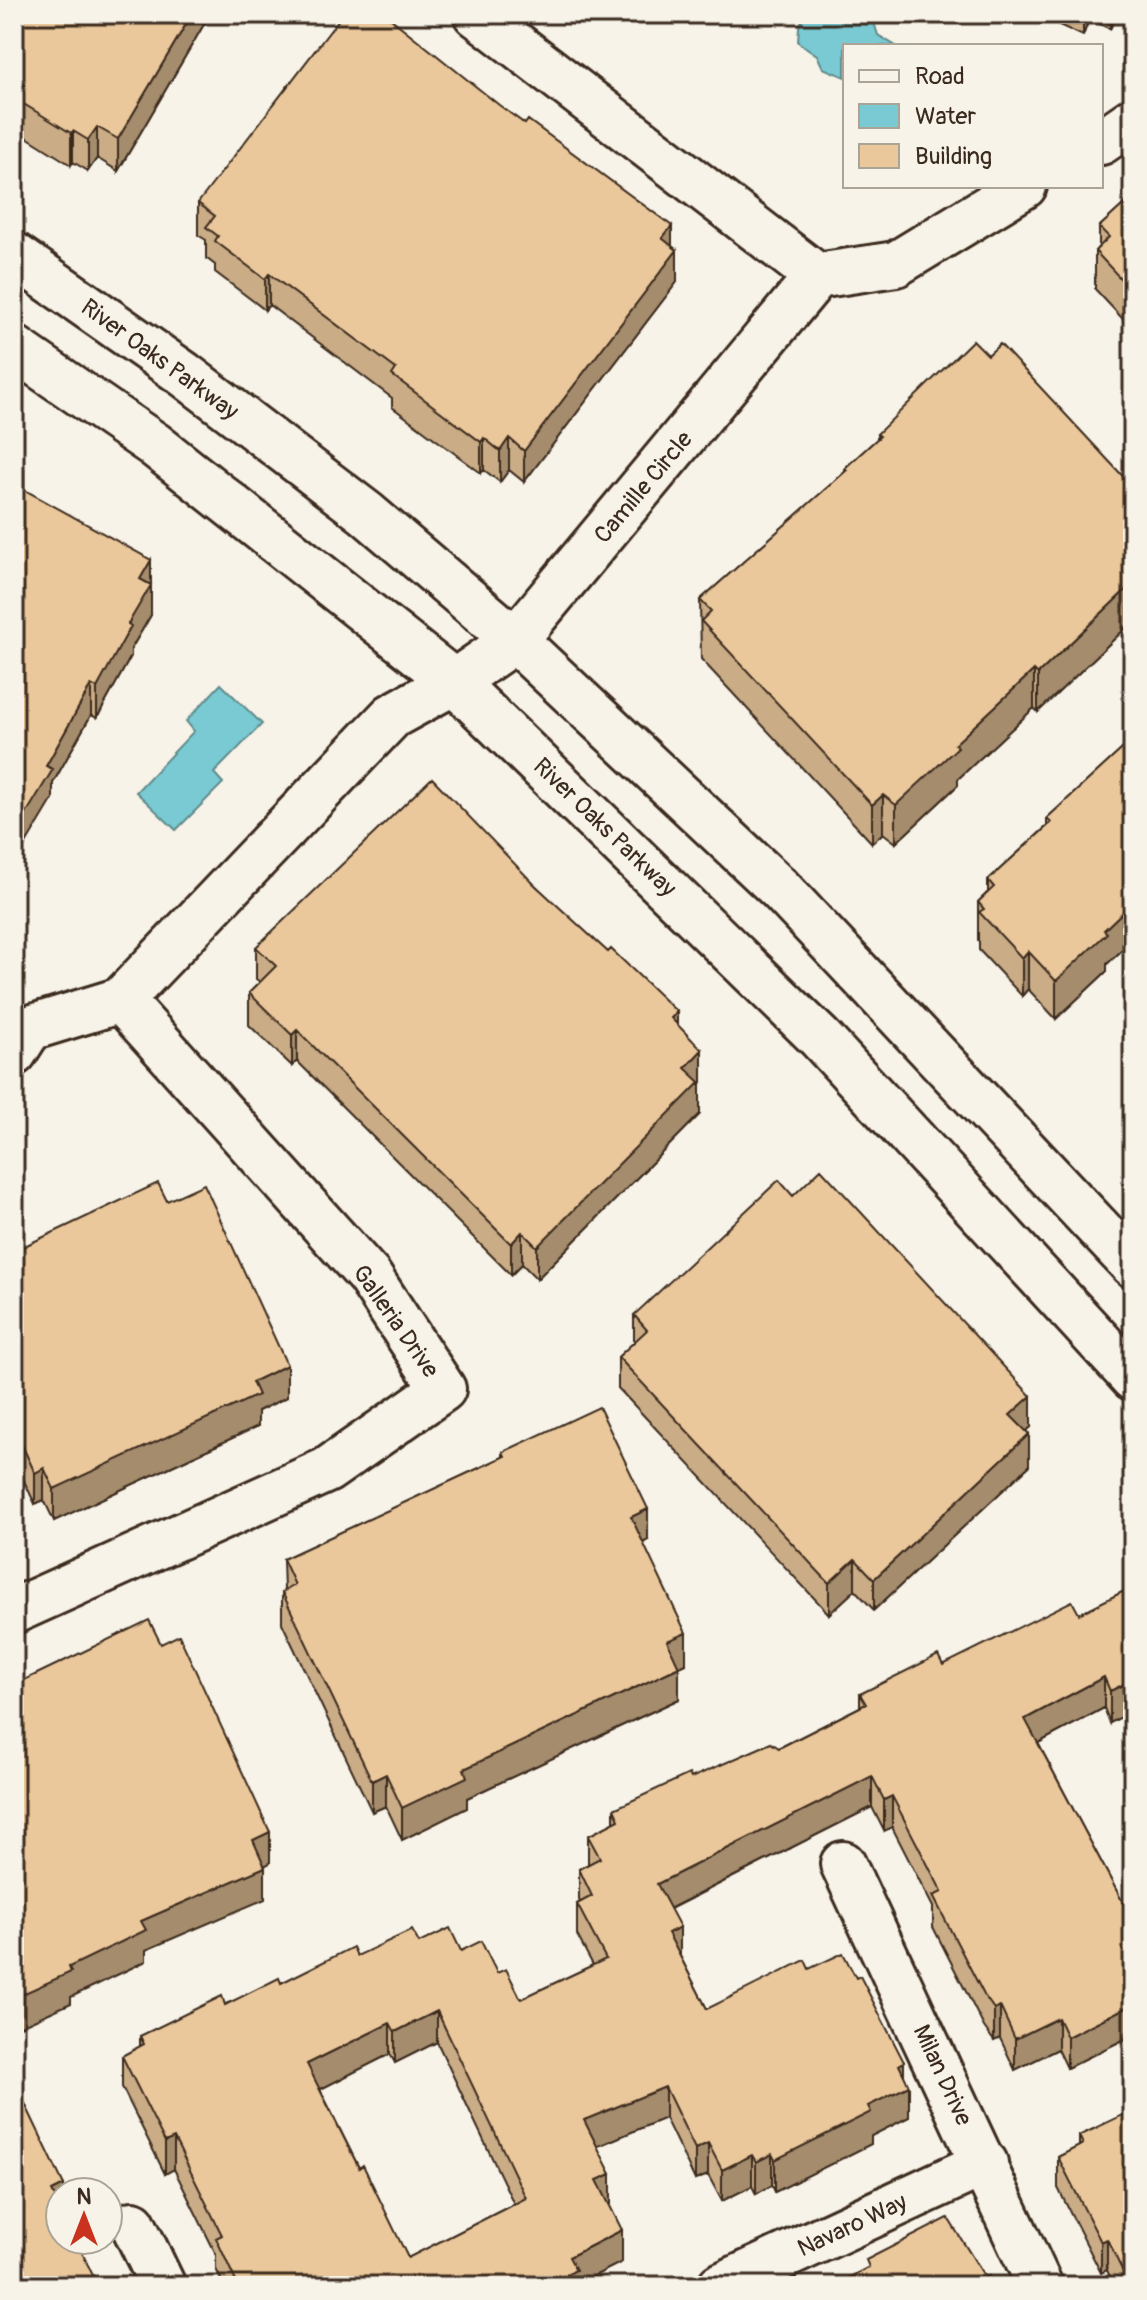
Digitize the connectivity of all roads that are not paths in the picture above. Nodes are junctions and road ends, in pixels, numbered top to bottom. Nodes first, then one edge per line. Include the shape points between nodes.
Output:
1 (476, 14) edge
2 (1133, 120) edge
3 (1103, 141) edge
4 (1021, 188) edge
5 (14, 255) edge
6 (817, 276) junction
7 (14, 348) edge
8 (515, 640) junction
9 (454, 682) junction
10 (121, 1000) junction
11 (14, 1053) edge
12 (1133, 1265) edge
13 (1133, 1378) edge
14 (14, 1611) edge
15 (843, 1864) dead end
16 (985, 2163) junction
17 (133, 2224) dead end
18 (163, 2286) edge
19 (720, 2286) edge
20 (1040, 2286) edge

1 - 6 street
2 - 3 street
4 - 6 street via 896,264
5 - 8 street, River Oaks Parkway via 306,467
6 - 8 street, Camille Circle
7 - 9 street, River Oaks Parkway via 155,445
8 - 9 street, Camille Circle
8 - 12 street, River Oaks Parkway via 780,889
9 - 10 street via 392,716
9 - 13 street, River Oaks Parkway via 820,1038
10 - 11 street via 30,1028
10 - 14 street, Galleria Drive via 369,1276 443,1389 327,1470
15 - 16 street, Milan Drive
16 - 19 street, Navaro Way
16 - 20 street, Milan Drive
17 - 18 street

